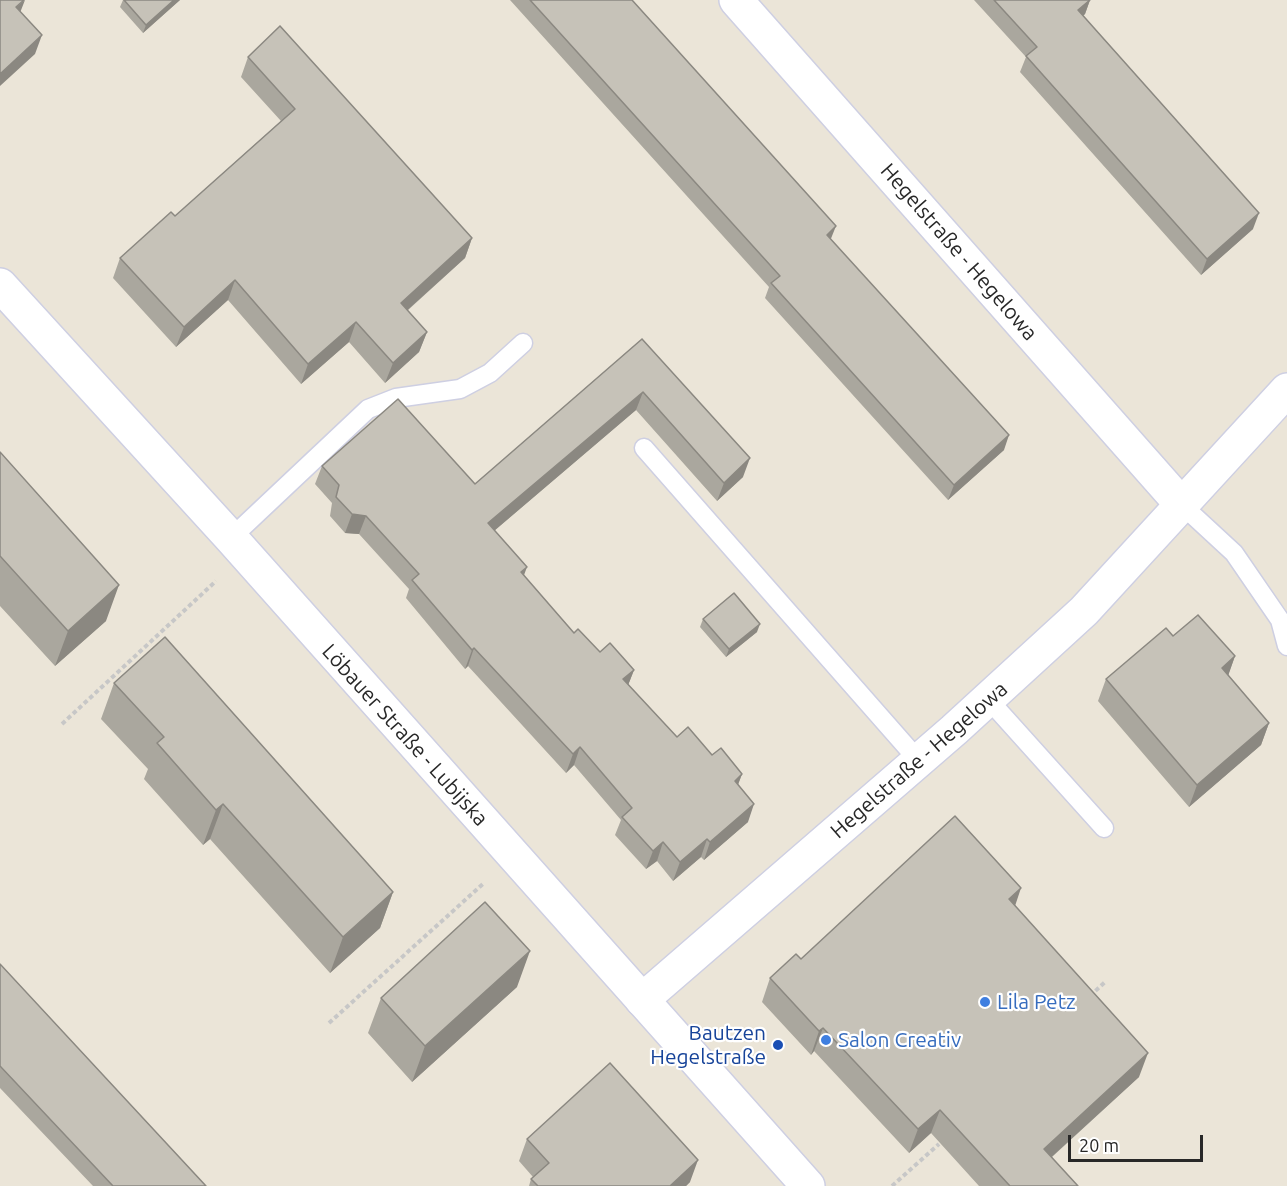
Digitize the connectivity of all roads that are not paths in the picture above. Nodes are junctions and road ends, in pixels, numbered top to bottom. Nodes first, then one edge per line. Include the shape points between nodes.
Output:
1 (736, 0) edge
2 (0, 285) edge
3 (523, 343) dead end
4 (1287, 390) edge
5 (644, 448) dead end
6 (1182, 505) junction
7 (238, 546) junction
8 (1287, 646) edge
9 (988, 699) junction
10 (919, 761) junction
11 (1104, 828) dead end
12 (642, 1000) junction
13 (808, 1186) edge

1 - 6 street, Hegelstraße - Hegelowa
2 - 7 street, Löbauer Straße - Lubijska
3 - 7 lane via 490,373 460,389 396,398 368,409
4 - 6 street, Hegelstraße - Hegelowa
5 - 10 lane
6 - 8 lane via 1234,553 1280,620
6 - 9 street, Hegelstraße - Hegelowa via 1084,611
7 - 12 street, Löbauer Straße - Lubijska
9 - 10 street, Hegelstraße - Hegelowa
9 - 11 lane
10 - 12 street, Hegelstraße - Hegelowa
12 - 13 street, Löbauer Straße - Lubijska

